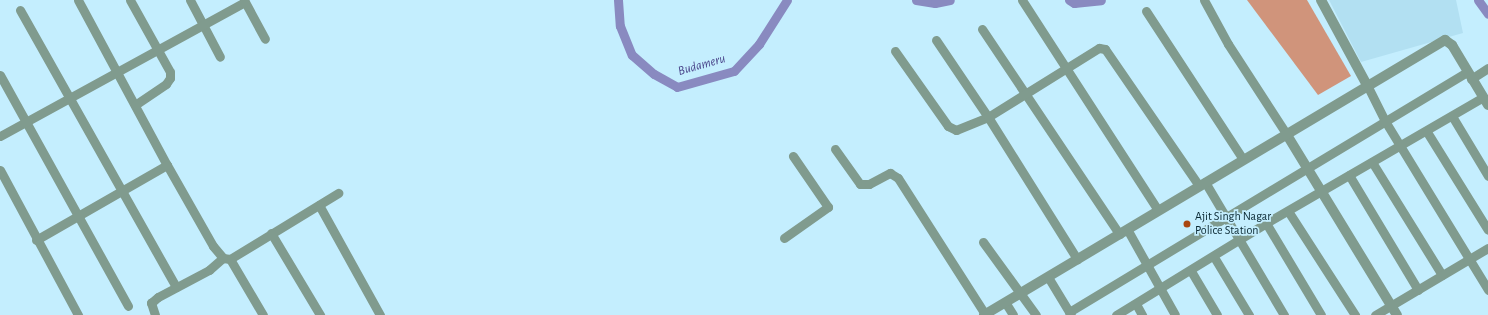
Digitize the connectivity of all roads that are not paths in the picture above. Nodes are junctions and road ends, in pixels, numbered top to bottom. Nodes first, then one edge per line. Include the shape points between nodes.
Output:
1 (78, 0) edge
2 (130, 0) edge
3 (190, 0) edge
4 (1022, 0) edge
5 (1204, 0) edge
6 (1321, 0) edge
7 (245, 1) edge
8 (20, 10) dead end
9 (1146, 11) dead end
10 (203, 24) junction
11 (982, 29) dead end
12 (265, 38) dead end
13 (936, 40) dead end
14 (158, 48) junction
15 (895, 51) dead end
16 (220, 57) dead end
17 (1066, 68) junction
18 (1488, 68) edge
19 (117, 72) junction
20 (0, 75) edge
21 (1469, 75) junction
22 (1367, 85) junction
23 (1026, 93) junction
24 (70, 97) junction
25 (1486, 101) edge
26 (135, 105) junction
27 (1452, 116) junction
28 (988, 117) junction
29 (1385, 121) junction
30 (25, 122) junction
31 (1427, 132) junction
32 (1287, 135) junction
33 (0, 136) edge
34 (1400, 146) junction
35 (835, 149) dead end
36 (793, 156) dead end
37 (1243, 159) junction
38 (1372, 162) junction
39 (167, 165) junction
40 (1307, 167) junction
41 (0, 170) edge
42 (1349, 175) junction
43 (1488, 176) edge
44 (1202, 184) junction
45 (1322, 191) junction
46 (122, 192) junction
47 (338, 193) dead end
48 (319, 205) junction
49 (1158, 210) junction
50 (1288, 211) junction
51 (1225, 216) junction
52 (79, 217) junction
53 (1266, 223) junction
54 (1488, 230) edge
55 (1123, 232) junction
56 (271, 233) junction
57 (784, 238) dead end
58 (36, 240) junction
59 (1240, 241) junction
60 (983, 242) dead end
61 (1488, 248) edge
62 (1214, 257) junction
63 (226, 258) junction
64 (1077, 259) junction
65 (1469, 259) junction
66 (1146, 264) junction
67 (1191, 270) junction
68 (1442, 275) junction
69 (1048, 277) junction
70 (176, 287) junction
71 (1160, 289) junction
72 (1418, 290) junction
73 (1488, 290) edge
74 (1022, 292) junction
75 (1005, 302) junction
76 (1136, 304) junction
77 (128, 306) dead end
78 (1391, 306) junction
79 (1070, 314) edge
80 (78, 315) edge
81 (155, 315) edge
82 (263, 315) edge
83 (320, 315) edge
84 (380, 315) edge
85 (985, 315) edge
86 (1013, 315) edge
87 (1036, 315) edge
88 (1116, 315) edge
89 (1142, 315) edge
90 (1176, 315) edge
91 (1217, 315) edge
92 (1249, 315) edge
93 (1284, 315) edge
94 (1321, 315) edge
95 (1355, 315) edge
96 (1375, 315) edge
97 (1397, 315) edge

1 - 19 street
2 - 14 street
3 - 10 street
4 - 17 street
5 - 32 street
6 - 22 street
7 - 10 street
7 - 12 street
8 - 24 street
9 - 37 street
10 - 14 street
10 - 16 street
11 - 23 street
13 - 28 street
14 - 19 street
14 - 26 street via 170,72 170,78 166,84
15 - 28 street via 951,129 963,129
17 - 23 street
17 - 44 street via 1099,48 1105,48
17 - 49 street
18 - 21 street
19 - 24 street
19 - 26 street
20 - 30 street
21 - 22 street via 1452,45 1445,40
21 - 25 street
21 - 29 street
22 - 29 street
22 - 32 street
23 - 28 street
23 - 55 street
24 - 30 street
24 - 46 street
25 - 27 street
26 - 39 street
27 - 31 street
27 - 43 street
28 - 64 street
29 - 34 street
29 - 40 street
30 - 33 street
30 - 52 street
31 - 34 street
31 - 54 street
32 - 37 street
32 - 40 street
34 - 38 street
34 - 65 street
35 - 85 street via 860,184 869,184 890,173 898,178
36 - 57 street via 828,208
37 - 44 street
38 - 42 street
38 - 68 street
39 - 46 street
39 - 63 street via 213,246
40 - 45 street
40 - 51 street
41 - 58 street
42 - 45 street
42 - 72 street
44 - 49 street
44 - 51 street
45 - 50 street
45 - 78 street
46 - 52 street
46 - 70 street
47 - 48 street
48 - 56 street
48 - 84 street
49 - 55 street
50 - 53 street
50 - 95 street
51 - 59 street
51 - 66 street
52 - 58 street
52 - 77 street
53 - 59 street
53 - 94 street
55 - 64 street
55 - 66 street
56 - 63 street
56 - 83 street
58 - 80 street
59 - 62 street
59 - 93 street
60 - 74 street
61 - 65 street
62 - 67 street
62 - 92 street
63 - 70 street
63 - 82 street
64 - 69 street
65 - 68 street
65 - 73 street
66 - 71 street
66 - 79 street
67 - 71 street
67 - 91 street
68 - 72 street
69 - 74 street
69 - 79 street
70 - 81 street via 151,303
71 - 76 street
71 - 90 street
72 - 78 street
74 - 75 street
74 - 87 street
75 - 85 street
75 - 86 street
76 - 88 street
76 - 89 street
78 - 96 street
78 - 97 street

